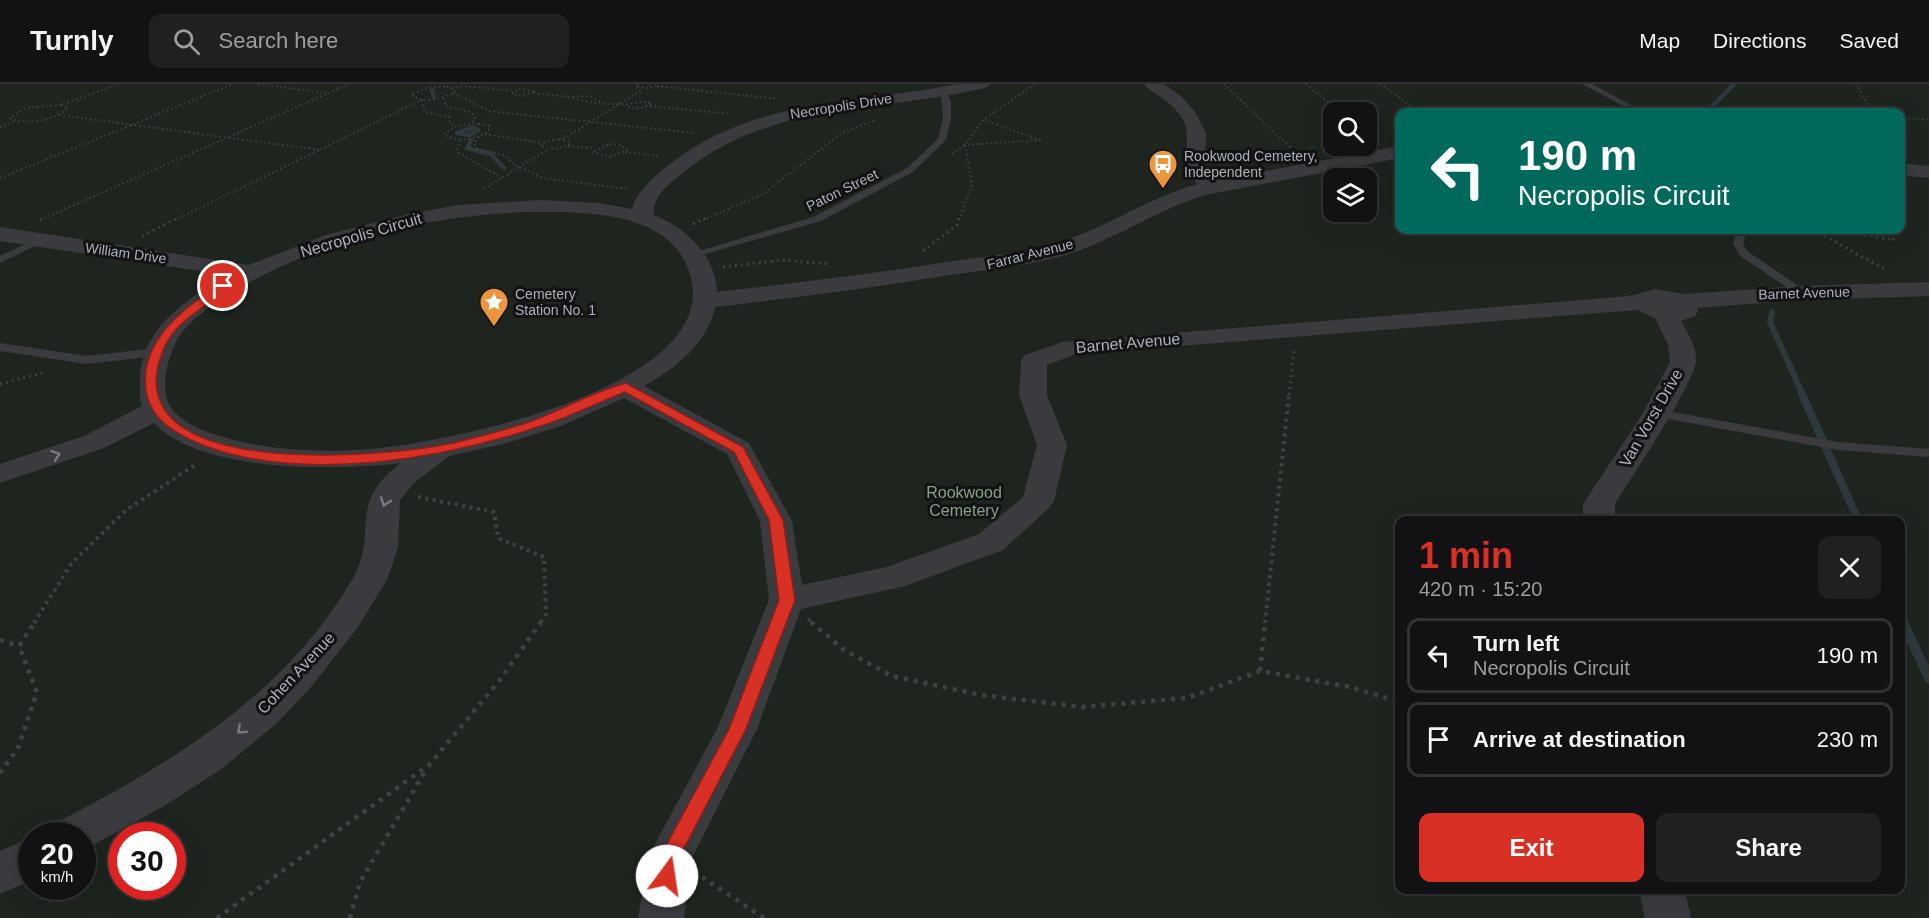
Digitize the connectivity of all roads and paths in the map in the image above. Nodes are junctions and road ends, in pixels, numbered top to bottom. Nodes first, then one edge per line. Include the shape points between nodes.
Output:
1 (119, 84) edge
2 (233, 84) edge
3 (258, 84) edge
4 (349, 84) edge
5 (637, 84) edge
6 (982, 84) edge
7 (1035, 84) edge
8 (1152, 84) edge
9 (1224, 84) edge
10 (1306, 84) edge
11 (1380, 84) edge
12 (1586, 84) edge
13 (1856, 84) edge
14 (442, 85) edge
15 (657, 85) edge
16 (419, 86) dead end
17 (452, 86) edge
18 (423, 88) junction
19 (643, 89) junction
20 (514, 91) junction
21 (943, 92) junction
22 (327, 93) junction
23 (453, 93) junction
24 (533, 93) junction
25 (443, 98) junction
26 (422, 100) junction
27 (1328, 102) edge
28 (620, 103) junction
29 (630, 104) junction
30 (61, 105) junction
31 (833, 105) junction
32 (650, 106) junction
33 (1414, 108) edge
34 (1632, 108) edge
35 (1870, 108) edge
36 (59, 115) junction
37 (885, 116) dead end
38 (1905, 118) edge
39 (771, 119) junction
40 (1929, 120) edge
41 (17, 121) junction
42 (591, 122) junction
43 (471, 124) junction
44 (131, 126) junction
45 (456, 126) junction
46 (0, 127) edge
47 (485, 134) junction
48 (725, 137) junction
49 (226, 138) junction
50 (462, 139) junction
51 (563, 139) junction
52 (543, 143) junction
53 (568, 146) junction
54 (596, 148) junction
55 (321, 150) junction
56 (547, 150) junction
57 (1395, 153) edge
58 (1310, 167) junction
59 (1905, 170) edge
60 (1929, 172) edge
61 (0, 178) edge
62 (502, 178) junction
63 (1214, 187) junction
64 (483, 190) dead end
65 (651, 192) junction
66 (595, 209) junction
67 (644, 219) junction
68 (669, 231) junction
69 (3, 234) edge
70 (1741, 234) edge
71 (1821, 234) edge
72 (1859, 234) edge
73 (1888, 234) edge
74 (40, 241) junction
75 (109, 252) junction
76 (917, 256) dead end
77 (0, 260) edge
78 (697, 262) junction
79 (829, 264) dead end
80 (252, 272) junction
81 (1924, 289) edge
82 (1802, 293) junction
83 (704, 301) junction
84 (1662, 306) junction
85 (1296, 329) junction
86 (0, 346) edge
87 (156, 352) junction
88 (626, 387) junction
89 (157, 410) junction
90 (1657, 413) junction
91 (224, 448) junction
92 (442, 449) junction
93 (1929, 453) edge
94 (0, 474) edge
95 (388, 492) junction
96 (1599, 516) edge
97 (787, 600) junction
98 (0, 640) edge
99 (19, 646) junction
100 (1260, 671) junction
101 (1395, 700) edge
102 (429, 765) junction
103 (0, 772) edge
104 (96, 822) edge
105 (670, 855) junction
106 (18, 864) edge
107 (0, 874) edge
108 (1663, 894) edge
109 (218, 918) edge
110 (350, 918) edge
111 (661, 918) edge
112 (764, 918) edge
113 (1668, 918) edge

1 - 30 path
2 - 44 path
3 - 22 path
4 - 22 path
5 - 19 path
6 - 21 street, Necropolis Drive
7 - 76 path via 983,120 1040,140 965,145 972,185 957,225
8 - 63 street via 1166,91 1191,116 1198,140 1195,172
9 - 58 path
10 - 27 path
11 - 33 path
12 - 34 lane
13 - 35 path
14 - 17 path
14 - 18 path
15 - 19 path
15 - 31 path
16 - 18 path
17 - 20 path
17 - 23 path
18 - 26 path via 411,95
19 - 28 path
20 - 24 path via 530,89
20 - 24 path via 516,96
21 - 31 street, Necropolis Drive
21 - 78 lane, Paton Street via 947,117 942,140 910,170 817,219
22 - 49 path
23 - 25 path
23 - 42 path via 489,111
24 - 28 path via 580,102
25 - 26 path
25 - 43 path via 446,106 471,112 475,117
26 - 45 path via 425,111 449,117
26 - 55 path
28 - 29 path
28 - 42 path
29 - 32 path via 644,101
29 - 32 path via 634,109
30 - 36 path via 68,109
30 - 41 path via 19,111 10,118
31 - 39 street, Necropolis Drive
32 - 39 path
36 - 41 path
36 - 44 path
37 - 68 path via 842,133 763,194
38 - 40 path
39 - 48 street, Necropolis Drive
41 - 46 path
42 - 48 path
42 - 51 path
43 - 45 path
43 - 47 path via 489,126
44 - 49 path
44 - 61 path
45 - 50 path via 446,131 445,136
47 - 50 path
47 - 52 path
48 - 65 street, Necropolis Drive via 687,160
49 - 55 path
49 - 69 path
50 - 62 path via 457,148 459,153
51 - 52 path
51 - 53 path via 569,141
52 - 56 path via 540,146
53 - 54 path
53 - 56 path
54 - 54 path via 593,154 606,157 627,150 616,144
55 - 75 path
56 - 62 path
57 - 58 street, Farrar Avenue
58 - 63 street, Farrar Avenue
59 - 60 street
62 - 64 path
63 - 83 street, Farrar Avenue via 1171,199 1067,247 1025,257 843,285
65 - 66 street, Necropolis Drive via 628,203
65 - 67 street via 642,209
66 - 67 street, Necropolis Circuit
66 - 80 street, Necropolis Circuit via 518,206 412,219 329,241
67 - 68 street, Necropolis Circuit
68 - 78 street, Necropolis Circuit
69 - 74 street, William Drive
70 - 82 lane via 1738,243 1743,253
71 - 81 path
72 - 73 path via 1894,240
74 - 75 street, William Drive
74 - 77 lane
75 - 80 street, William Drive
78 - 79 path via 783,260
78 - 83 street
80 - 87 street, Necropolis Circuit via 195,306 172,328
81 - 82 street, Barnet Avenue
82 - 84 street, Barnet Avenue
83 - 88 street via 701,316 683,345
84 - 85 street, Barnet Avenue via 1470,313
84 - 90 street, Van Vorst Drive via 1681,345 1683,362
85 - 97 street, Barnet Avenue via 1072,347 1034,361 1033,395 1052,446 1038,501 991,543 893,578
85 - 100 path
86 - 87 lane via 87,360
87 - 89 street, Necropolis Circuit via 150,377
88 - 92 street via 538,423
88 - 97 street via 739,449 776,520
89 - 91 street via 191,436
94 -> 89 street via 94,442
90 - 93 lane via 1804,441
90 - 96 street, Van Vorst Drive via 1599,504
91 - 92 street via 259,456 311,460 373,458
91 - 99 path via 126,510 71,564
92 - 95 street
95 - 102 path via 494,512 498,538 544,557 546,614 499,681
95 -> 104 street, Cohen Avenue via 381,512 376,569 341,624 281,694 225,745
97 - 100 path via 844,650 892,676 981,695 1082,706 1187,698
97 - 105 street via 737,729
98 - 99 path
99 - 103 path via 37,692 18,748
100 - 101 path via 1350,687
102 - 109 path
102 - 110 path via 360,882
105 - 111 street
105 - 112 path
106 - 107 street
108 - 113 street

